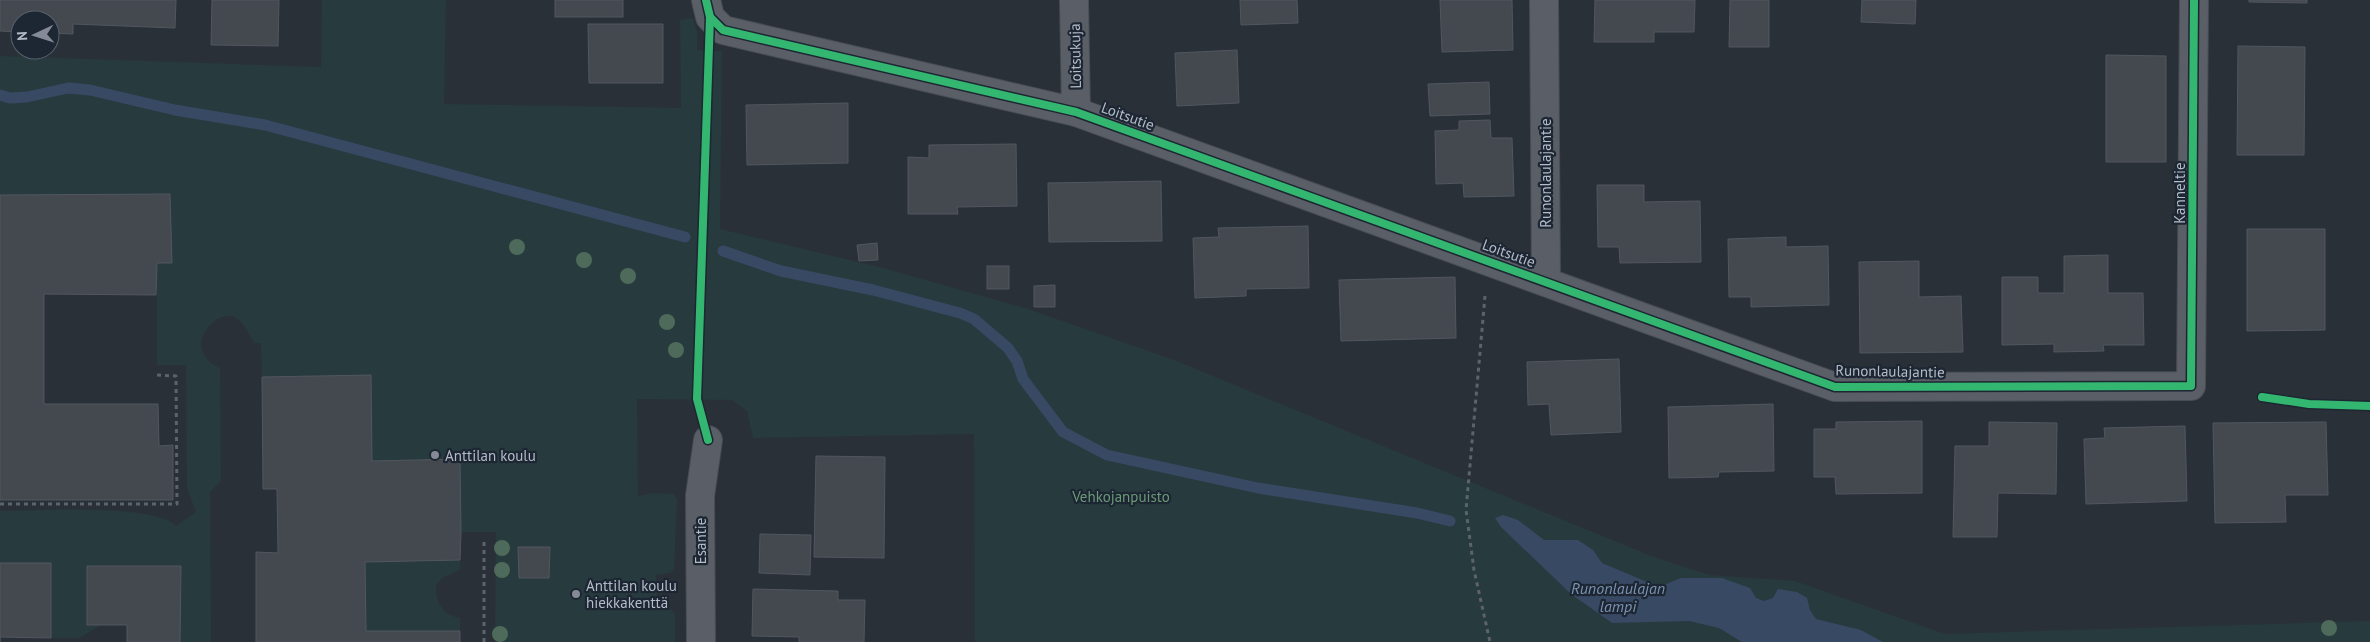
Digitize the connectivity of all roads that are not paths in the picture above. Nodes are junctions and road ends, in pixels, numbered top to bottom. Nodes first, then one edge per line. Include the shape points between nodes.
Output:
1 (706, 0) edge
2 (1074, 0) edge
3 (1544, 0) edge
4 (2194, 0) edge
5 (1076, 112) junction
6 (1546, 281) junction
7 (2191, 386) joint
8 (708, 440) dead end
9 (701, 642) edge

1 - 5 street, Loitsutie via 710,17 723,30
2 - 5 street, Loitsukuja
3 - 6 street, Runonlaulajantie
4 - 7 street, Kanneltie
5 - 6 street, Loitsutie
6 - 7 street, Runonlaulajantie via 1835,387
8 - 9 street, Esantie via 700,496

